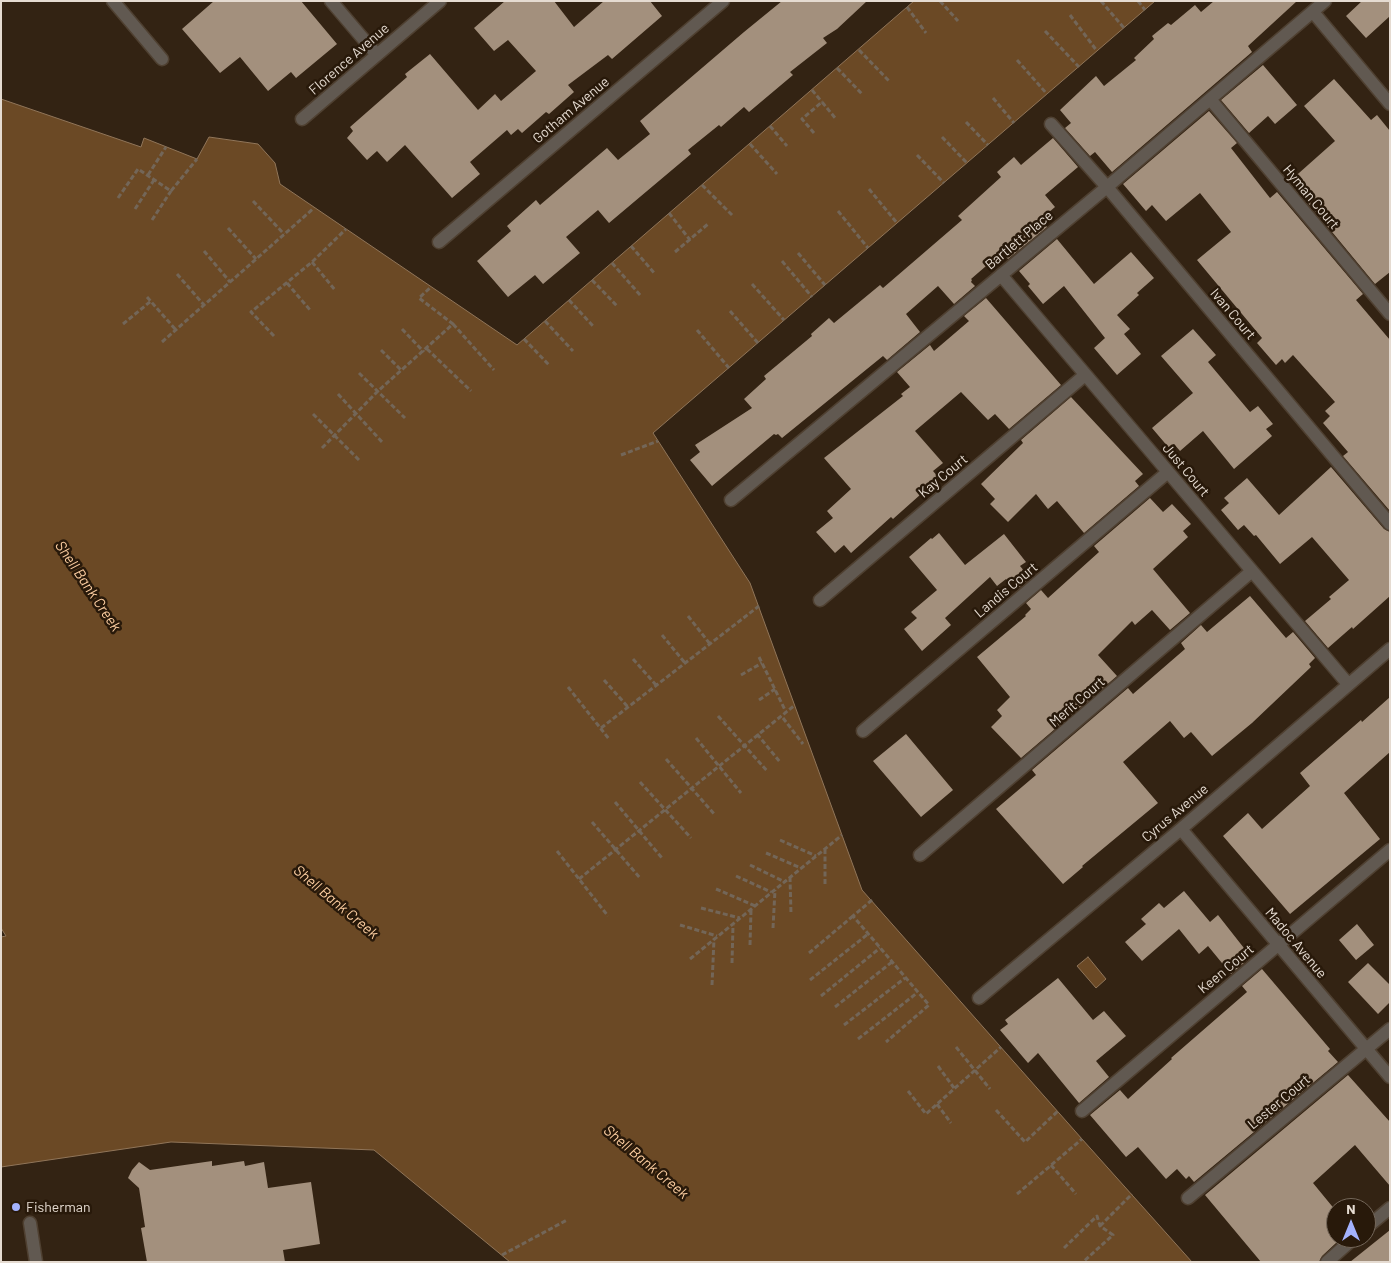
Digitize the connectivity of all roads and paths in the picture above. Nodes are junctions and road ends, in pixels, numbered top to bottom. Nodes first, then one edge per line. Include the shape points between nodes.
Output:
1 (113, 1) edge
2 (331, 1) edge
3 (440, 1) edge
4 (723, 1) edge
5 (940, 1) edge
6 (1102, 1) edge
7 (1138, 1) edge
8 (1325, 1) edge
9 (907, 7) dead end
10 (1144, 10) dead end
11 (1313, 12) junction
12 (1070, 15) dead end
13 (958, 21) dead end
14 (1124, 28) dead end
15 (1045, 31) dead end
16 (926, 33) dead end
17 (859, 50) dead end
18 (1097, 51) dead end
19 (377, 55) junction
20 (162, 59) dead end
21 (1016, 60) dead end
22 (1079, 67) dead end
23 (837, 68) dead end
24 (890, 82) dead end
25 (812, 90) dead end
26 (1047, 94) dead end
27 (863, 95) dead end
28 (992, 98) dead end
29 (1210, 99) junction
30 (822, 102) junction
31 (1390, 104) edge
32 (302, 119) dead end
33 (836, 119) dead end
34 (966, 122) dead end
35 (1014, 123) dead end
36 (1051, 124) dead end
37 (770, 126) dead end
38 (814, 133) dead end
39 (942, 137) dead end
40 (750, 144) dead end
41 (988, 145) dead end
42 (788, 146) dead end
43 (166, 148) dead end
44 (916, 155) dead end
45 (197, 159) dead end
46 (967, 163) dead end
47 (777, 174) dead end
48 (148, 175) junction
49 (154, 180) junction
50 (944, 183) dead end
51 (702, 185) dead end
52 (1106, 187) junction
53 (869, 189) dead end
54 (171, 191) junction
55 (118, 198) dead end
56 (253, 201) dead end
57 (314, 208) dead end
58 (135, 209) dead end
59 (838, 211) dead end
60 (669, 214) dead end
61 (733, 216) dead end
62 (152, 220) dead end
63 (897, 223) dead end
64 (708, 224) dead end
65 (228, 228) dead end
66 (346, 229) dead end
67 (284, 234) junction
68 (690, 240) junction
69 (439, 242) dead end
70 (631, 246) dead end
71 (868, 248) dead end
72 (204, 251) dead end
73 (675, 252) dead end
74 (798, 254) dead end
75 (256, 259) junction
76 (782, 261) dead end
77 (312, 262) junction
78 (612, 263) dead end
79 (177, 274) dead end
80 (655, 274) dead end
81 (1001, 275) junction
82 (592, 280) dead end
83 (230, 282) junction
84 (287, 283) junction
85 (752, 284) dead end
86 (825, 285) dead end
87 (431, 287) dead end
88 (334, 290) dead end
89 (147, 296) dead end
90 (641, 296) dead end
91 (812, 296) dead end
92 (569, 300) dead end
93 (151, 301) junction
94 (204, 305) junction
95 (618, 307) dead end
96 (310, 310) dead end
97 (730, 311) dead end
98 (1390, 314) edge
99 (784, 320) dead end
100 (545, 321) dead end
101 (123, 324) dead end
102 (453, 324) junction
103 (593, 326) dead end
104 (402, 329) dead end
105 (176, 330) junction
106 (697, 330) dead end
107 (274, 336) dead end
108 (524, 339) dead end
109 (162, 342) dead end
110 (758, 343) dead end
111 (381, 350) dead end
112 (425, 350) junction
113 (574, 351) dead end
114 (550, 366) dead end
115 (729, 368) dead end
116 (494, 370) dead end
117 (402, 371) junction
118 (359, 373) dead end
119 (1085, 375) junction
120 (378, 391) junction
121 (471, 391) dead end
122 (338, 394) dead end
123 (356, 412) junction
124 (313, 414) dead end
125 (405, 418) dead end
126 (334, 435) junction
127 (658, 441) dead end
128 (383, 442) dead end
129 (322, 448) dead end
130 (621, 455) dead end
131 (360, 461) dead end
132 (1168, 472) junction
133 (731, 500) dead end
134 (1390, 524) edge
135 (1252, 571) junction
136 (820, 600) dead end
137 (759, 606) dead end
138 (688, 616) dead end
139 (662, 635) dead end
140 (710, 644) junction
141 (1390, 649) edge
142 (759, 657) dead end
143 (633, 659) dead end
144 (685, 664) junction
145 (762, 664) junction
146 (741, 675) dead end
147 (604, 680) dead end
148 (1348, 684) junction
149 (656, 686) junction
150 (568, 687) dead end
151 (776, 690) junction
152 (759, 700) dead end
153 (795, 705) dead end
154 (628, 707) junction
155 (786, 712) junction
156 (718, 716) dead end
157 (783, 718) dead end
158 (600, 728) junction
159 (864, 731) dead end
160 (757, 734) junction
161 (696, 738) dead end
162 (609, 739) dead end
163 (803, 744) dead end
164 (744, 745) junction
165 (666, 759) dead end
166 (780, 762) dead end
167 (718, 766) junction
168 (768, 772) dead end
169 (640, 782) dead end
170 (690, 788) junction
171 (741, 793) dead end
172 (615, 802) dead end
173 (665, 808) junction
174 (715, 815) dead end
175 (592, 822) dead end
176 (1180, 829) junction
177 (842, 834) dead end
178 (691, 838) dead end
179 (780, 840) dead end
180 (826, 848) junction
181 (616, 849) junction
182 (1390, 850) edge
183 (557, 851) dead end
184 (766, 853) dead end
185 (920, 855) dead end
186 (816, 856) junction
187 (662, 858) dead end
188 (750, 865) dead end
189 (801, 868) junction
190 (736, 876) dead end
191 (790, 877) junction
192 (579, 878) junction
193 (640, 878) dead end
194 (785, 882) junction
195 (826, 884) dead end
196 (716, 889) dead end
197 (773, 891) junction
198 (872, 900) dead end
199 (755, 906) junction
200 (700, 908) dead end
201 (751, 909) junction
202 (791, 914) dead end
203 (608, 916) dead end
204 (853, 916) junction
205 (740, 918) junction
206 (733, 924) junction
207 (680, 925) dead end
208 (773, 928) dead end
209 (868, 934) junction
210 (716, 938) junction
211 (750, 945) dead end
212 (1278, 945) junction
213 (880, 948) junction
214 (809, 953) dead end
215 (690, 959) dead end
216 (892, 962) junction
217 (732, 963) dead end
218 (905, 978) junction
219 (810, 980) dead end
220 (712, 986) dead end
221 (917, 993) junction
222 (821, 996) dead end
223 (979, 998) dead end
224 (835, 1008) dead end
225 (844, 1025) dead end
226 (1390, 1028) edge
227 (858, 1039) dead end
228 (886, 1042) dead end
229 (956, 1047) dead end
230 (1001, 1047) dead end
231 (1366, 1049) junction
232 (938, 1066) dead end
233 (975, 1071) junction
234 (1390, 1077) edge
235 (954, 1088) junction
236 (990, 1089) dead end
237 (908, 1091) dead end
238 (937, 1104) junction
239 (996, 1110) dead end
240 (1058, 1111) dead end
241 (1082, 1111) dead end
242 (952, 1123) dead end
243 (1082, 1139) dead end
244 (1051, 1165) junction
245 (1017, 1194) dead end
246 (1076, 1194) dead end
247 (1132, 1194) dead end
248 (1188, 1198) dead end
249 (1390, 1208) edge
250 (567, 1220) dead end
251 (1376, 1220) edge
252 (30, 1224) dead end
253 (1100, 1226) junction
254 (1064, 1248) dead end
255 (1343, 1248) edge
256 (502, 1255) dead end
257 (36, 1262) edge
258 (1083, 1262) edge
259 (1327, 1262) edge

1 - 20 street
2 - 19 street
3 - 19 street, Florence Avenue
4 - 69 street, Gotham Avenue
5 - 13 path
6 - 14 path
7 - 10 path
8 - 11 street, Bartlett Place
9 - 16 path
11 - 29 street, Bartlett Place
11 - 31 street
12 - 18 path
15 - 22 path
17 - 24 path
19 - 32 street, Florence Avenue
21 - 26 path
23 - 27 path
25 - 30 path
28 - 35 path
29 - 52 street, Bartlett Place
29 - 98 street, Hyman Court
30 - 33 path
30 - 38 path via 802,119
34 - 41 path
36 - 52 street, Ivan Court
37 - 42 path
39 - 46 path
40 - 47 path
43 - 48 path
44 - 50 path
45 - 54 path
48 - 49 path
48 - 55 path via 138,170
49 - 54 path
49 - 58 path
51 - 61 path
52 - 81 street, Bartlett Place
52 - 134 street, Ivan Court
53 - 63 path
54 - 62 path
56 - 67 path
57 - 67 path
59 - 71 path
60 - 68 path
64 - 68 path
65 - 75 path
66 - 77 path
67 - 75 path
68 - 73 path
70 - 80 path
72 - 83 path
74 - 86 path
75 - 83 path
76 - 91 path
77 - 84 path
77 - 88 path
78 - 90 path
79 - 94 path
81 - 119 street, Just Court
81 - 133 street, Bartlett Place
82 - 95 path
83 - 94 path
84 - 96 path
84 - 107 path via 251,312
85 - 99 path
87 - 102 path via 419,298
89 - 93 path
92 - 103 path
93 - 101 path
93 - 105 path
94 - 105 path
97 - 110 path
100 - 113 path
102 - 112 path
102 - 116 path
104 - 112 path
105 - 109 path
106 - 115 path
108 - 114 path
111 - 117 path
112 - 117 path
112 - 121 path
117 - 120 path
118 - 120 path
119 - 132 street, Just Court
119 - 136 street, Kay Court
120 - 123 path
120 - 125 path
122 - 123 path
123 - 126 path
123 - 128 path
124 - 126 path
126 - 129 path
126 - 131 path
127 - 130 path
132 - 135 street, Just Court
132 - 159 street, Landis Court
135 - 148 street, Just Court
135 - 185 street, Merit Court
137 - 140 path
138 - 140 path
139 - 144 path
140 - 144 path
141 - 148 street, Cyrus Avenue
142 - 145 path
143 - 149 path
144 - 149 path
145 - 146 path
145 - 151 path
147 - 154 path
148 - 176 street, Cyrus Avenue
149 - 154 path
150 - 158 path
151 - 152 path
151 - 155 path
153 - 155 path
154 - 158 path
155 - 160 path
156 - 164 path
157 - 163 path
158 - 162 path
160 - 164 path
160 - 166 path
161 - 167 path
164 - 167 path
164 - 168 path
165 - 170 path
167 - 170 path
167 - 171 path
169 - 173 path
170 - 173 path
170 - 174 path
172 - 187 path
173 - 178 path
173 - 181 path
175 - 181 path
176 - 212 street, Madoc Avenue
176 - 223 street, Cyrus Avenue
177 - 180 path
179 - 186 path
180 - 186 path
180 - 195 path
181 - 192 path
181 - 193 path
182 - 212 street, Keen Court
183 - 192 path
184 - 189 path
186 - 189 path
188 - 194 path
189 - 191 path
190 - 197 path
191 - 194 path
191 - 202 path
192 - 203 path
194 - 197 path
196 - 199 path
197 - 199 path
197 - 208 path
198 - 204 path
199 - 201 path
200 - 205 path
201 - 205 path
201 - 211 path
204 - 209 path
204 - 214 path
205 - 206 path
206 - 210 path
206 - 217 path
207 - 210 path
209 - 213 path
209 - 219 path
210 - 215 path
210 - 220 path
212 - 231 street, Madoc Avenue
212 - 241 street, Keen Court
213 - 216 path
213 - 222 path
216 - 218 path
216 - 224 path
218 - 221 path
218 - 225 path
221 - 227 path
221 - 228 path via 929,1005
226 - 231 street, Lester Court
229 - 233 path
230 - 233 path
231 - 234 street, Madoc Avenue
231 - 248 street, Lester Court
232 - 235 path
233 - 235 path
233 - 236 path
235 - 238 path
237 - 238 path via 926,1114
238 - 242 path
239 - 240 path via 1025,1142
243 - 244 path
244 - 245 path
244 - 246 path
247 - 253 path
249 - 251 street
250 - 256 path
252 - 257 street
253 - 254 path via 1097,1216
253 - 258 path via 1113,1235
255 - 259 street

